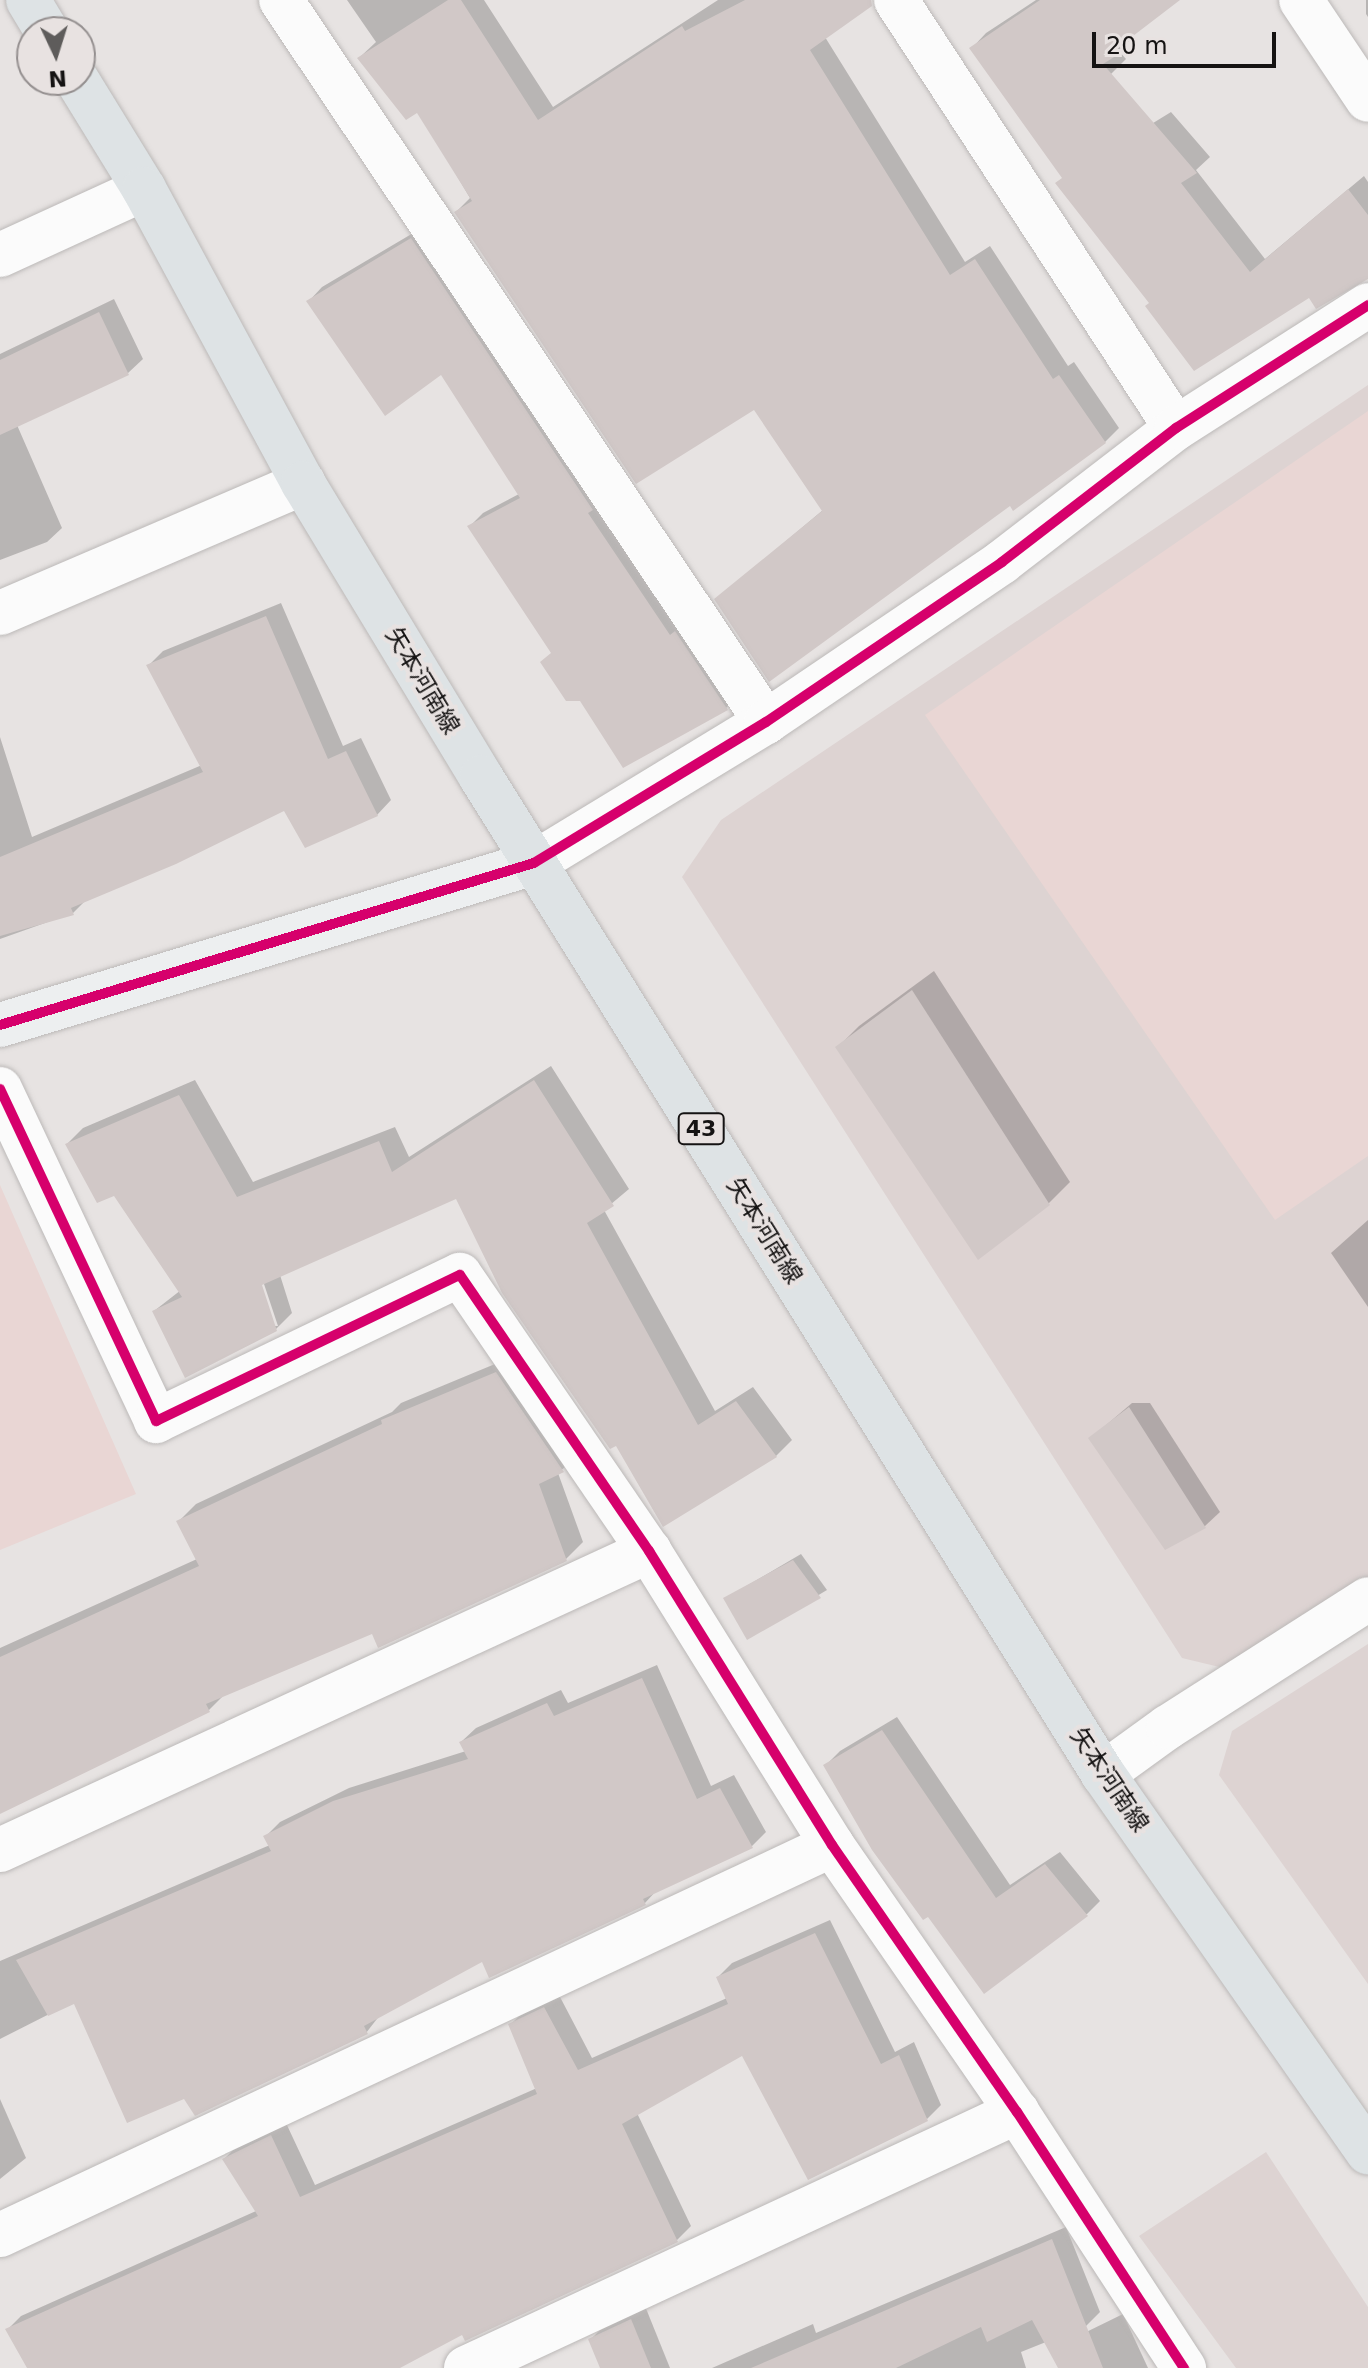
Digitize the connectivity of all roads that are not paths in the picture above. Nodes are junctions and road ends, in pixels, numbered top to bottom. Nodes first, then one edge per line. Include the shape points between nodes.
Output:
1 (281, 0) edge
2 (896, 0) edge
3 (1301, 0) edge
4 (87, 96) edge
5 (1368, 100) edge
6 (144, 189) junction
7 (0, 255) edge
8 (1368, 305) edge
9 (1176, 428) junction
10 (303, 483) junction
11 (0, 613) edge
12 (766, 722) junction
13 (534, 863) junction
14 (0, 1025) edge
15 (0, 1089) edge
16 (649, 1551) junction
17 (1368, 1599) edge
18 (1103, 1774) junction
19 (832, 1845) junction
20 (0, 1850) edge
21 (1017, 2112) junction
22 (1368, 2152) edge
23 (0, 2235) edge
24 (466, 2368) edge
25 (1184, 2368) edge

1 - 12 street
2 - 9 street
3 - 5 street
4 - 6 main road, 矢本河南線 / 43
6 - 7 street
6 - 10 main road, 矢本河南線 / 43
8 - 9 street
9 - 12 street via 1002,562
10 - 11 street
10 - 13 main road, 矢本河南線 / 43
12 - 13 street
13 - 14 street
13 - 18 main road, 矢本河南線 / 43
15 - 16 street via 156,1421 460,1275
16 - 19 street
16 - 20 street
17 - 18 street
18 - 22 main road, 矢本河南線 / 43
19 - 21 street
19 - 23 street
21 - 24 street
21 - 25 street

